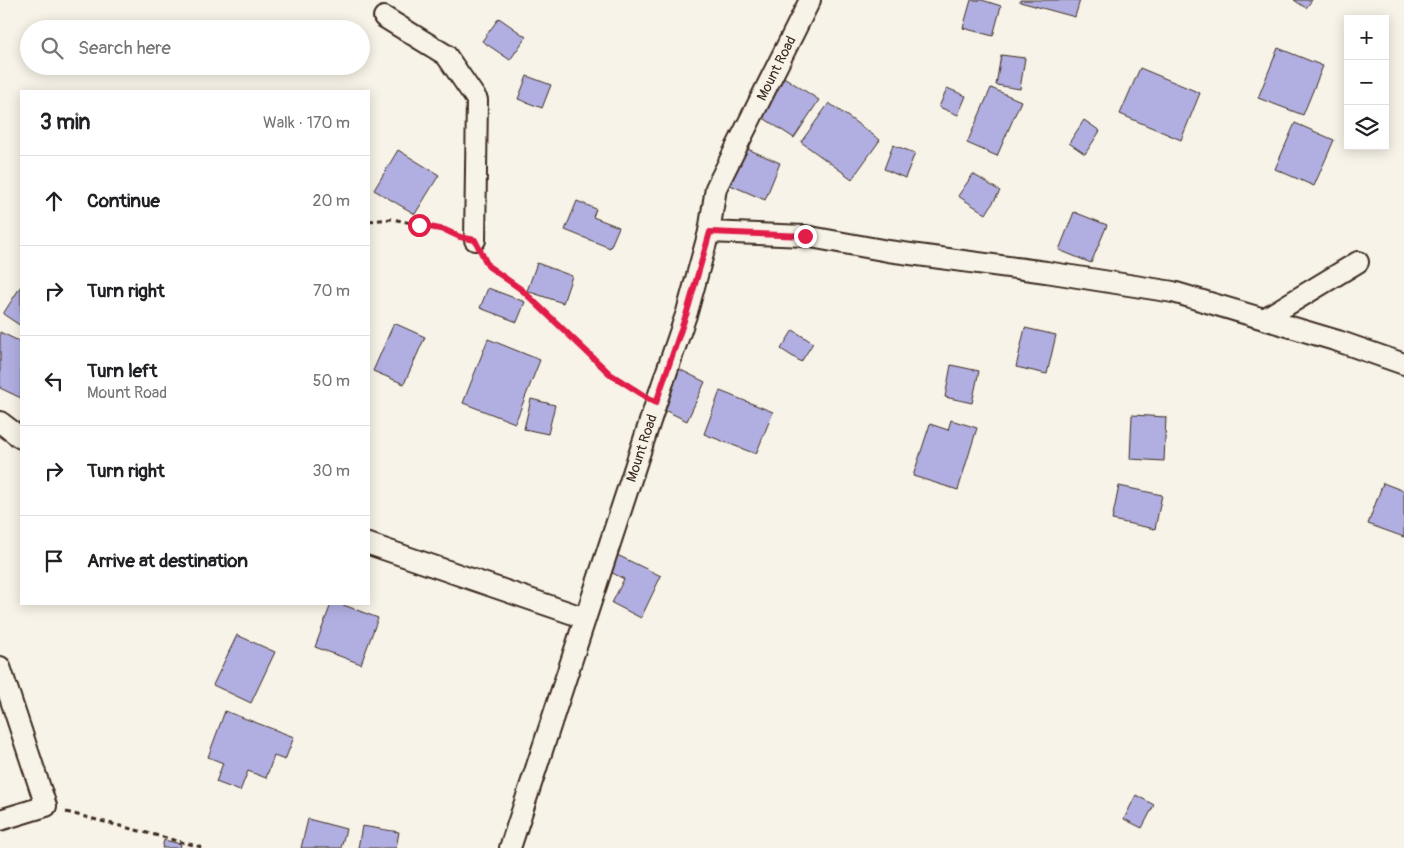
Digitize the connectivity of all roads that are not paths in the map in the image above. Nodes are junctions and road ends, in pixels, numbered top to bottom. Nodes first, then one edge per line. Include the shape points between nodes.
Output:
1 (810, 0) edge
2 (384, 17) dead end
3 (710, 232) junction
4 (475, 240) road end
5 (1358, 262) dead end
6 (1264, 319) junction
7 (1404, 364) edge
8 (0, 422) edge
9 (20, 437) edge
10 (370, 544) edge
11 (585, 618) junction
12 (0, 667) edge
13 (0, 820) edge
14 (510, 848) edge

1 - 3 street, Mount Road via 716,188
2 - 4 street via 446,54 477,100
3 - 6 street via 805,236 888,251 1046,272 1173,292
3 - 11 street, Mount Road via 687,312
5 - 6 street
6 - 7 street
8 - 9 street
10 - 11 street
11 - 14 street, Mount Road
12 - 13 street via 46,806

